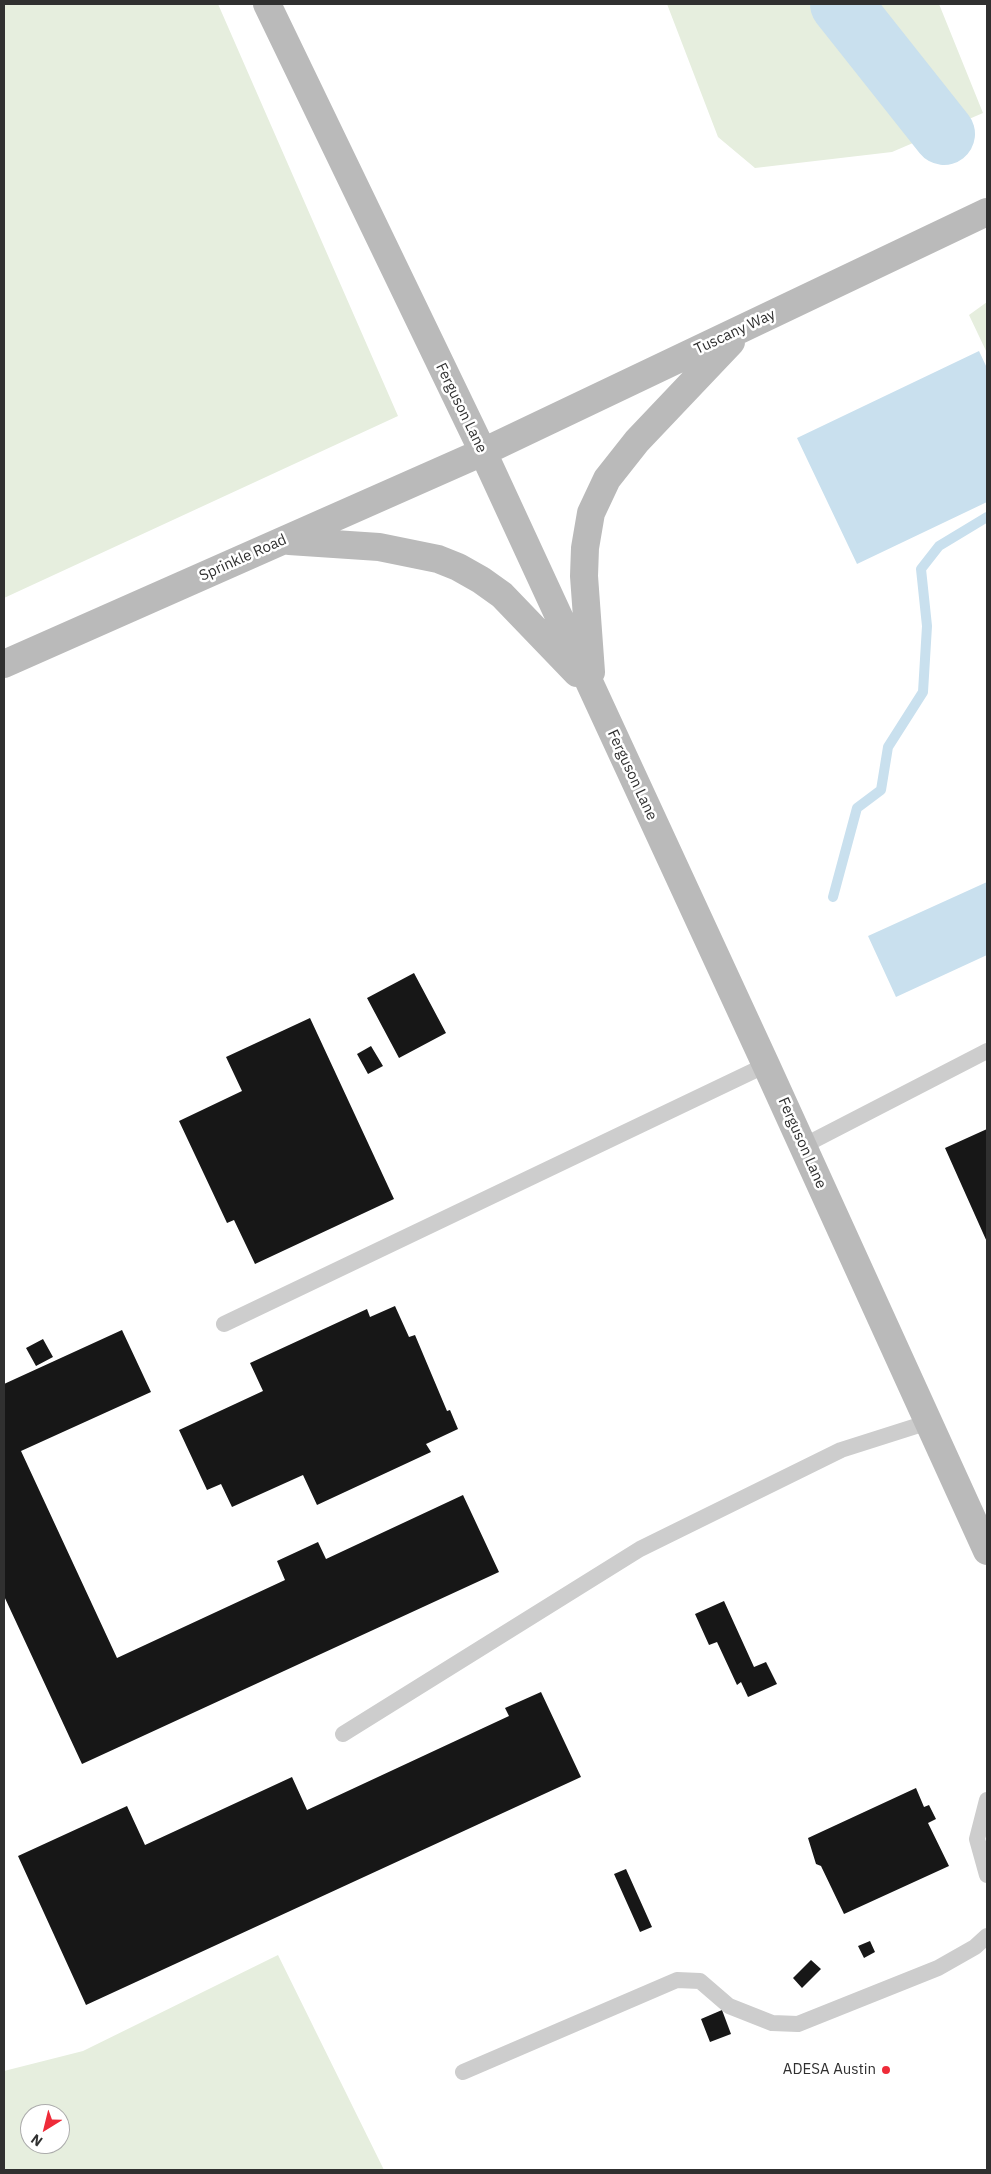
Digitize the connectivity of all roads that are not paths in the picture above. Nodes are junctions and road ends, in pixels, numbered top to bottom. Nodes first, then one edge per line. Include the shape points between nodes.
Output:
1 (267, 4) edge
2 (987, 212) edge
3 (744, 328) junction
4 (482, 452) junction
5 (282, 541) junction
6 (4, 664) edge
7 (592, 688) junction
8 (987, 1051) edge
9 (766, 1065) junction
10 (803, 1146) junction
11 (224, 1324) dead end
12 (929, 1422) junction
13 (987, 1551) edge
14 (343, 1734) dead end
15 (987, 1800) edge
16 (987, 1875) edge
17 (987, 1936) edge
18 (463, 2072) dead end

1 - 4 street, Ferguson Lane
2 - 3 street, Tuscany Way
3 - 4 street, Tuscany Way
3 - 7 street via 637,441 607,479 591,513 584,576
4 - 5 street, Sprinkle Road
4 - 7 street, Ferguson Lane
5 - 6 street, Sprinkle Road
5 - 7 street via 379,547 424,555 458,567 502,595
7 - 9 street, Ferguson Lane
8 - 10 lane
9 - 10 street, Ferguson Lane
9 - 11 lane
10 - 12 street, Ferguson Lane
12 - 13 street, Ferguson Lane
12 - 14 lane via 841,1450 640,1549
15 - 16 lane via 977,1839
17 - 18 lane via 975,1947 938,1968 798,2024 772,2023 729,2006 700,1981 677,1980

